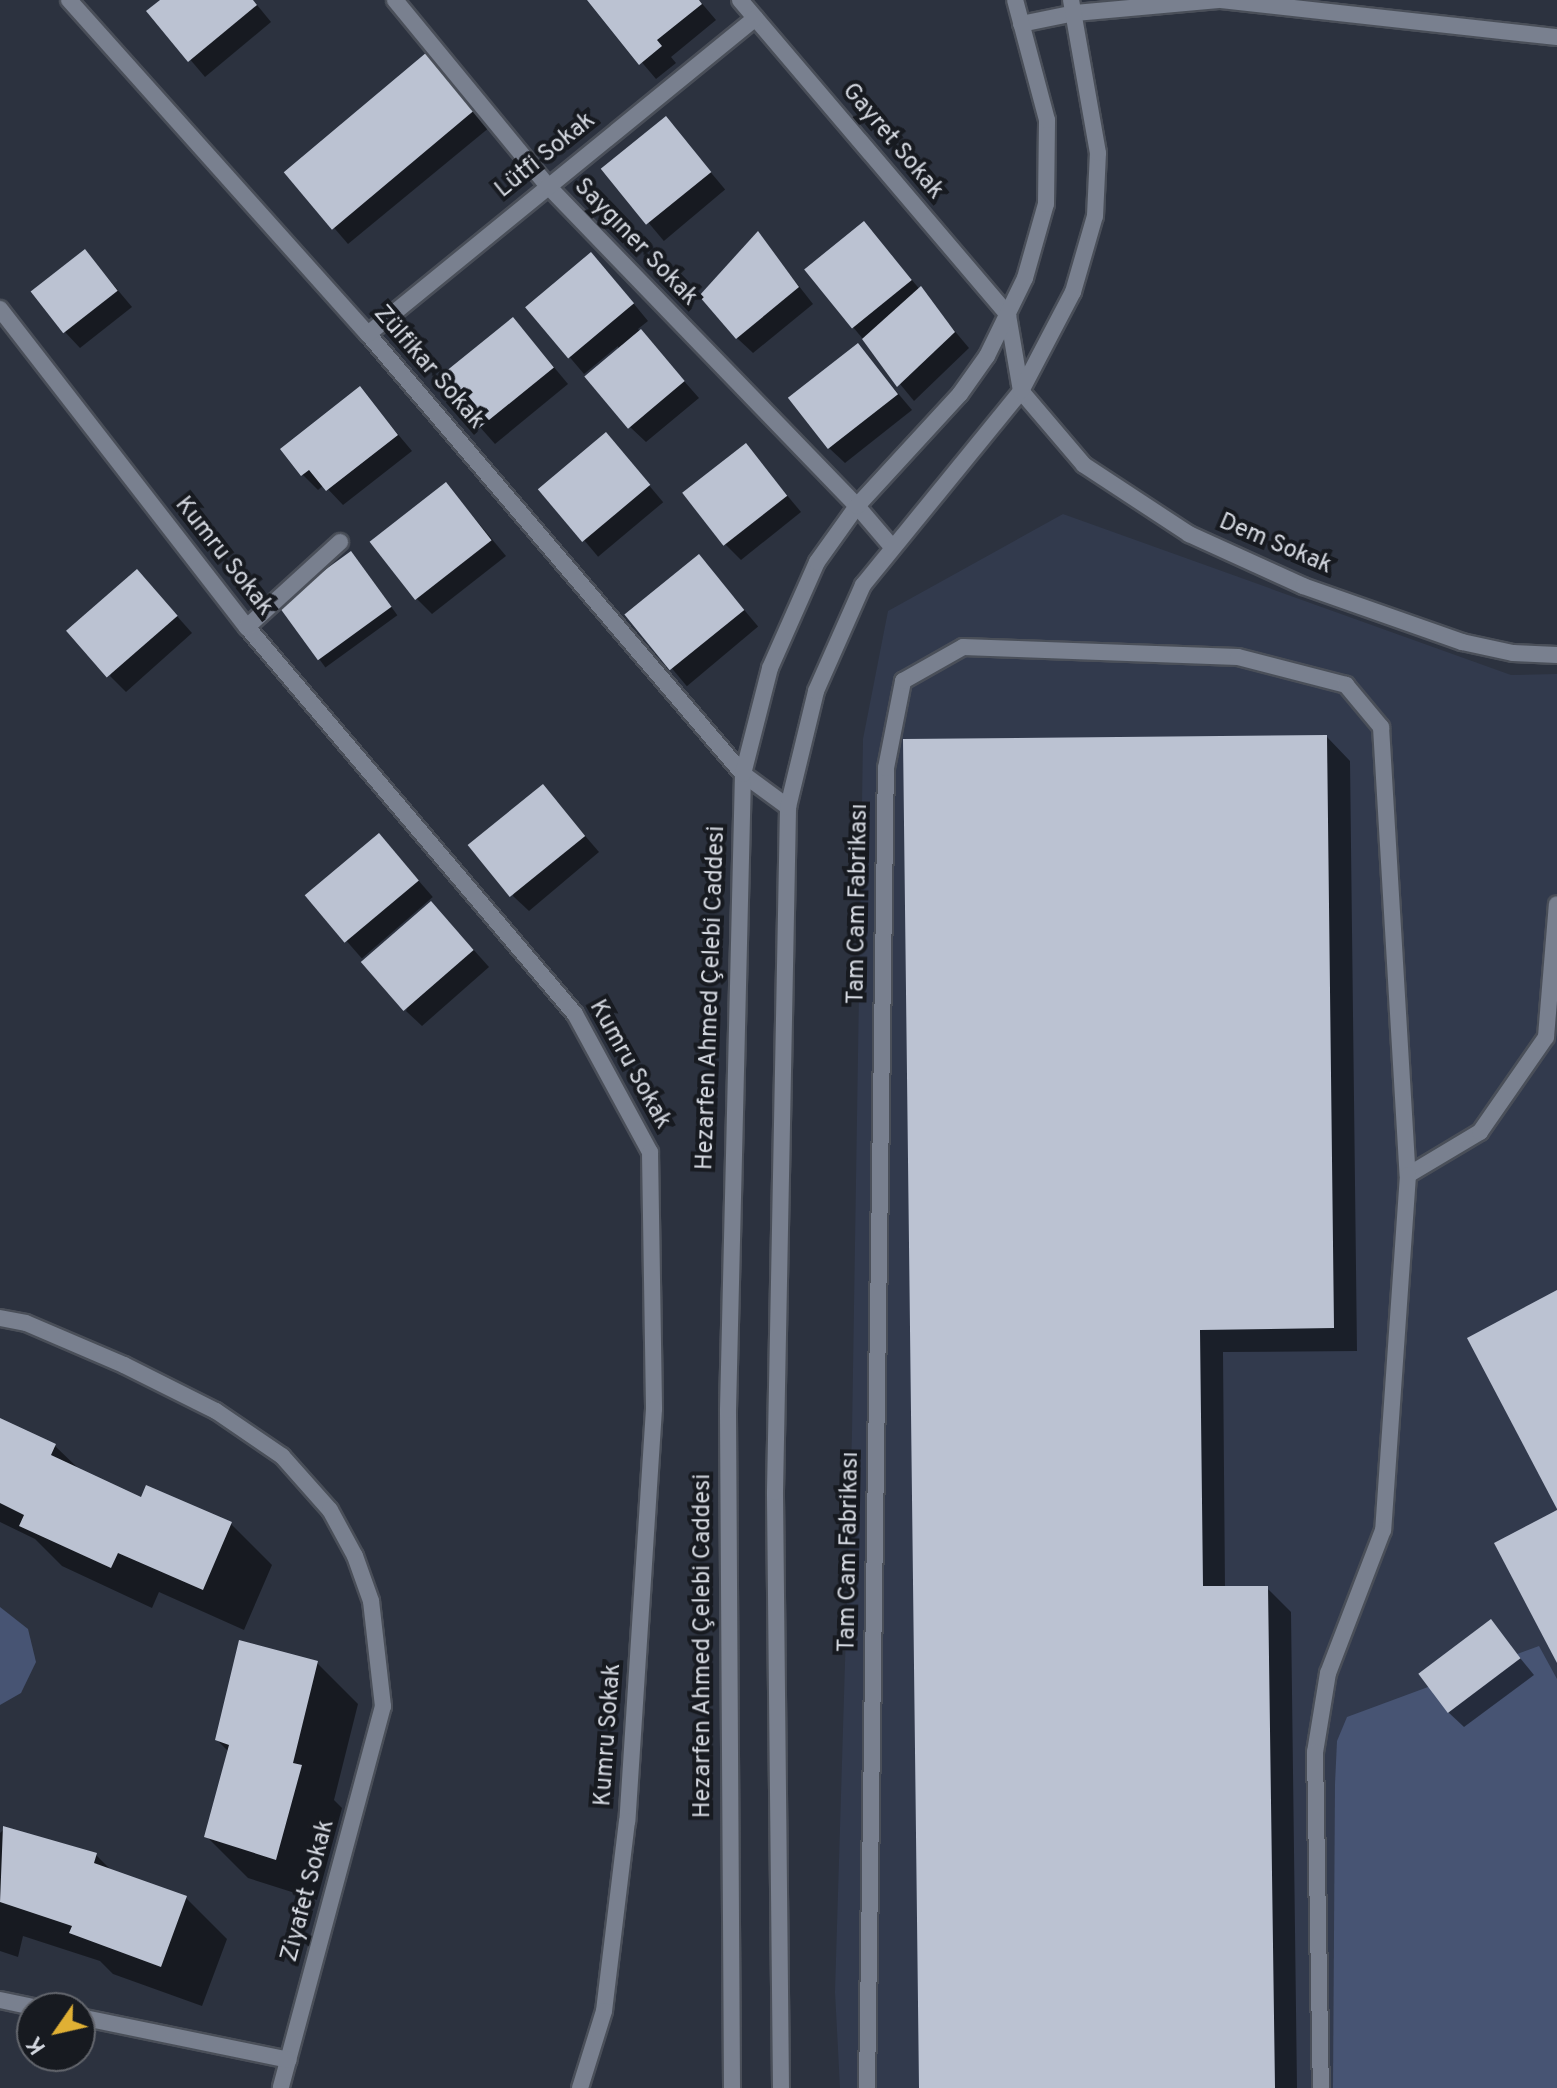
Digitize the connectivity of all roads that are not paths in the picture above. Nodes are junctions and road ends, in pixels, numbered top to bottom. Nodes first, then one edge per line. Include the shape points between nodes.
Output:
1 (69, 0) edge
2 (395, 0) edge
3 (740, 0) edge
4 (1015, 0) edge
5 (1219, 0) edge
6 (1073, 7) edge
7 (755, 18) junction
8 (1021, 24) junction
9 (1557, 37) edge
10 (547, 185) junction
11 (0, 309) edge
12 (1008, 315) junction
13 (368, 334) junction
14 (1021, 391) junction
15 (857, 506) junction
16 (340, 542) dead end
17 (892, 547) junction
18 (247, 627) junction
19 (1557, 655) edge
20 (743, 774) junction
21 (788, 807) junction
22 (1557, 904) edge
23 (1408, 1175) junction
24 (0, 1318) edge
25 (96, 2020) edge
26 (289, 2060) junction
27 (281, 2088) edge
28 (580, 2088) edge
29 (732, 2088) edge
30 (781, 2088) edge
31 (867, 2088) edge
32 (1321, 2088) edge

1 - 13 street, Zülfikar Sokak
2 - 10 street, Saygıner Sokak
3 - 7 street, Gayret Sokak
4 - 8 street, Hezarfen Ahmed Çelebi Caddesi
5 - 6 street
5 - 9 street
6 - 8 street
6 - 14 street via 1098,153 1095,216 1073,292
7 - 10 street, Lütfi Sokak
7 - 12 street, Gayret Sokak
8 - 12 street, Hezarfen Ahmed Çelebi Caddesi via 1047,120 1046,204
10 - 13 street, Lütfi Sokak
10 - 15 street, Saygıner Sokak
11 - 18 street, Kumru Sokak
12 - 14 street
12 - 15 street, Hezarfen Ahmed Çelebi Caddesi via 960,394
13 - 20 street, Zülfikar Sokak
14 - 17 street
14 - 19 street, Dem Sokak via 1084,465 1189,534 1303,586 1462,642
15 - 17 street, Saygıner Sokak
15 - 20 street, Hezarfen Ahmed Çelebi Caddesi via 817,562 770,668
16 - 18 street
17 - 21 street via 863,585 816,691
18 - 28 street, Kumru Sokak via 575,1014 650,1152 654,1409 627,1821 604,2011
20 - 21 street, Zülfikar Sokak
20 - 29 street, Hezarfen Ahmed Çelebi Caddesi via 728,1410
21 - 30 street via 775,1492
22 - 23 street via 1546,1037 1480,1132
23 - 31 street, Tam Cam Fabrikası via 1381,727 1346,685 1238,657 963,647 903,681 886,768
23 - 32 street, Tam Cam Fabrikası via 1383,1530 1328,1673 1315,1752
24 - 26 street, Ziyafet Sokak via 26,1323 124,1365 216,1411 282,1456 330,1510 355,1556 371,1601 383,1706
25 - 26 street
26 - 27 street, Ziyafet Sokak

